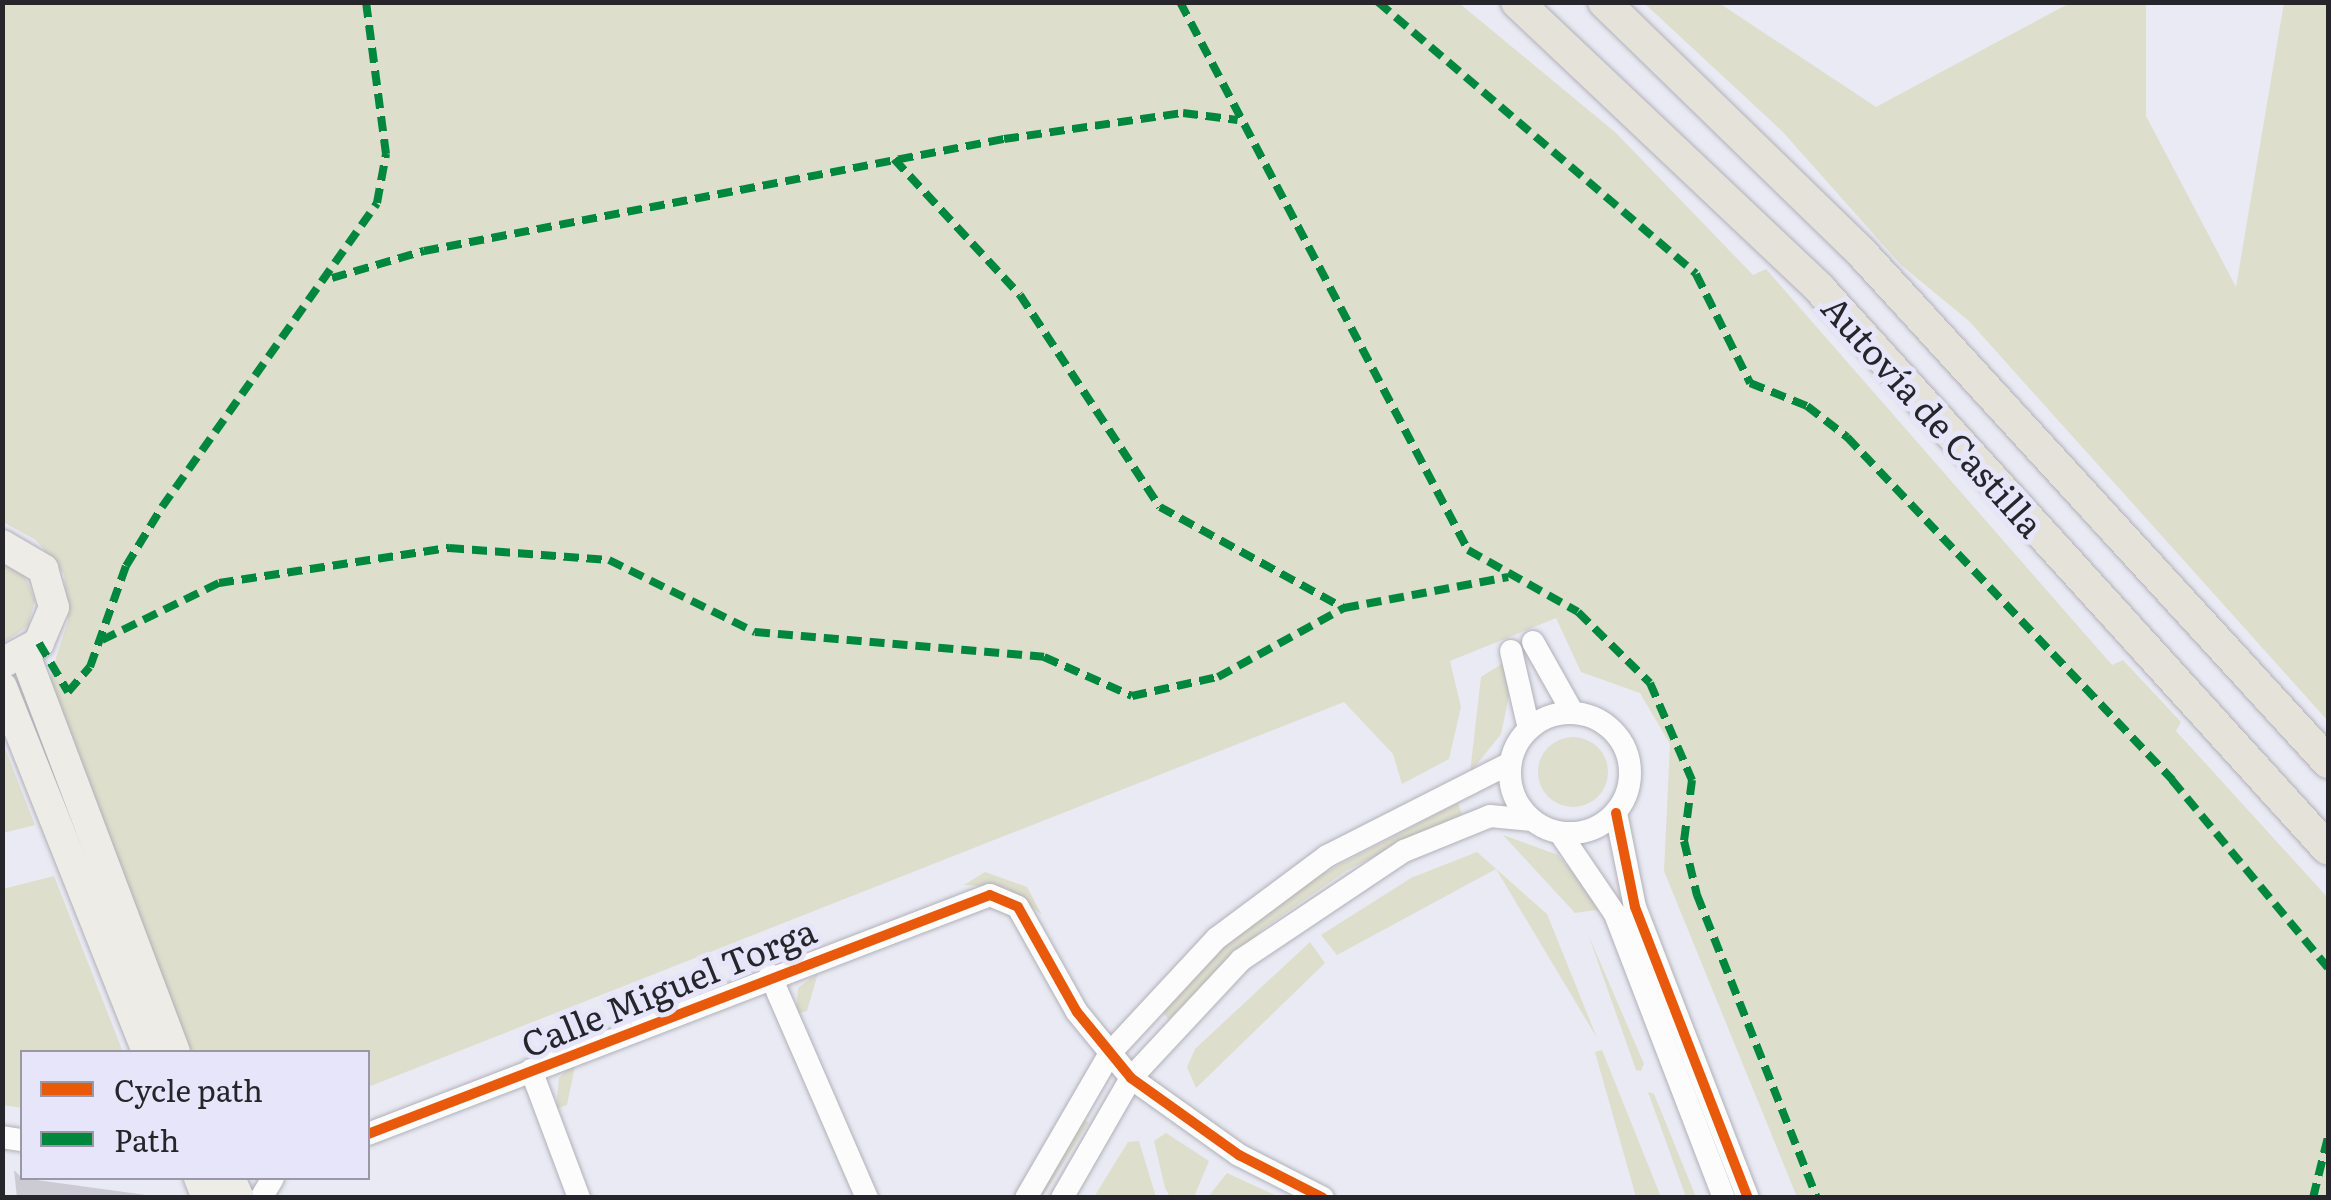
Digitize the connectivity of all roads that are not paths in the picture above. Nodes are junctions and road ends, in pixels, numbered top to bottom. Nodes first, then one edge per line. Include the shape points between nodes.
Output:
1 (1518, 2) edge
2 (1604, 2) edge
3 (2, 545) edge
4 (14, 659) edge
5 (2, 687) edge
6 (1573, 713) junction
7 (1529, 729) junction
8 (2328, 762) edge
9 (1510, 763) junction
10 (1616, 813) junction
11 (1532, 820) junction
12 (1560, 833) junction
13 (2328, 849) edge
14 (770, 974) junction
15 (145, 1050) edge
16 (174, 1050) edge
17 (1110, 1053) junction
18 (530, 1070) junction
19 (1131, 1078) junction
20 (370, 1133) edge
21 (579, 1198) edge
22 (867, 1198) edge
23 (1026, 1198) edge
24 (1062, 1198) edge
25 (1323, 1198) edge
26 (1724, 1198) edge
27 (1748, 1198) edge

1 - 13 highway, Autovía de Castilla via 1819,288
2 - 8 highway, Autovía de Castilla via 1889,280
3 - 4 main road via 29,555 52,587 49,626
4 - 16 main road
5 - 15 main road
6 - 7 street
6 - 7 street via 1522,647
6 - 10 street via 1614,731 1626,750 1627,794
7 - 9 street
9 - 11 street via 1513,794
9 - 17 street via 1277,889 1176,975
10 - 12 street via 1600,826
10 - 27 street via 1635,906
11 - 12 street
11 - 19 street via 1490,816 1355,877 1240,960
12 - 26 street via 1615,914
14 - 17 street, Calle Miguel Torga via 990,895 1018,907
14 - 18 street, Calle Miguel Torga
14 - 22 street
17 - 19 street
17 - 23 street
18 - 20 street, Calle Miguel Torga
18 - 21 street
19 - 24 street
19 - 25 street via 1239,1155

